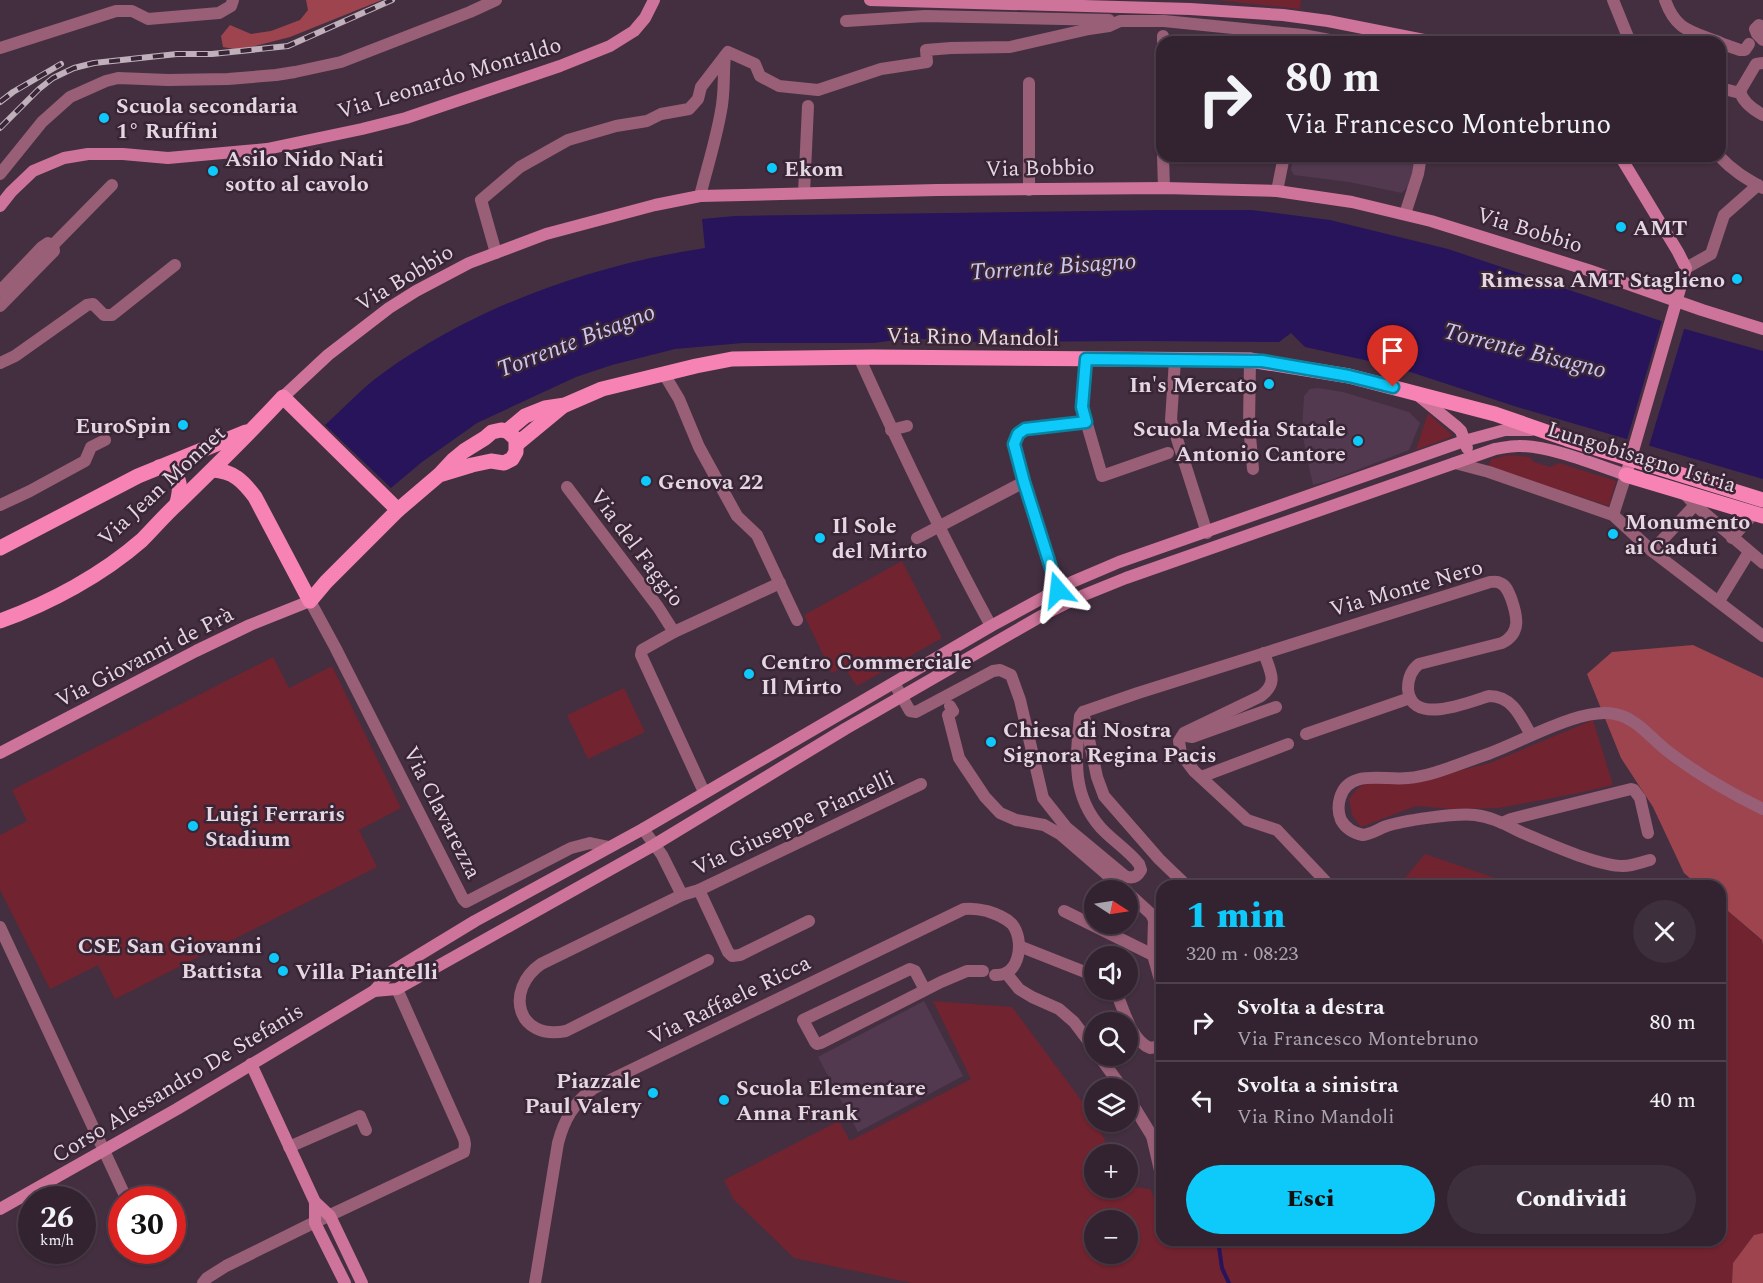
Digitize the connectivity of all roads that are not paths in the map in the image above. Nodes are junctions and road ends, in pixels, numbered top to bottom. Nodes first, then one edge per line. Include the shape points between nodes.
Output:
1 (233, 0) edge
2 (496, 0) edge
3 (654, 0) edge
4 (870, 0) edge
5 (1612, 0) edge
6 (1665, 0) edge
7 (846, 21) dead end
8 (1120, 21) junction
9 (1763, 27) edge
10 (1308, 36) edge
11 (1404, 36) edge
12 (1627, 36) edge
13 (1704, 36) edge
14 (1763, 40) edge
15 (1726, 44) edge
16 (1749, 44) dead end
17 (0, 48) edge
18 (725, 56) junction
19 (1763, 63) edge
20 (1029, 83) dead end
21 (1726, 89) edge
22 (1740, 91) junction
23 (808, 106) dead end
24 (1763, 115) edge
25 (1163, 162) edge
26 (1283, 162) edge
27 (1420, 162) edge
28 (1624, 162) edge
29 (1726, 162) edge
30 (0, 174) edge
31 (112, 185) dead end
32 (1761, 186) edge
33 (1164, 188) junction
34 (1029, 190) junction
35 (1277, 191) junction
36 (804, 193) junction
37 (700, 196) junction
38 (0, 206) edge
39 (1405, 214) junction
40 (53, 244) junction
41 (496, 253) junction
42 (175, 265) dead end
43 (1686, 268) junction
44 (0, 291) edge
45 (1676, 301) junction
46 (0, 306) edge
47 (1763, 329) edge
48 (860, 357) junction
49 (1086, 359) junction
50 (1175, 360) junction
51 (1250, 360) junction
52 (0, 363) edge
53 (664, 374) junction
54 (1415, 393) junction
55 (283, 397) junction
56 (565, 405) junction
57 (1086, 422) junction
58 (907, 426) dead end
59 (254, 428) junction
60 (891, 430) junction
61 (1538, 430) junction
62 (507, 431) junction
63 (485, 438) junction
64 (105, 440) dead end
65 (1464, 441) junction
66 (517, 444) junction
67 (1168, 453) dead end
68 (1632, 455) junction
69 (1472, 456) junction
70 (491, 461) junction
71 (1455, 463) junction
72 (159, 467) junction
73 (1253, 469) dead end
74 (213, 470) junction
75 (1489, 472) junction
76 (439, 475) junction
77 (1626, 475) junction
78 (1024, 482) junction
79 (567, 487) dead end
80 (1683, 492) junction
81 (177, 503) junction
82 (0, 505) edge
83 (1695, 505) junction
84 (398, 510) junction
85 (1760, 510) edge
86 (1613, 515) junction
87 (939, 527) junction
88 (1207, 532) junction
89 (916, 537) dead end
90 (1732, 538) junction
91 (0, 548) edge
92 (1652, 551) junction
93 (1749, 552) junction
94 (1763, 563) edge
95 (780, 583) junction
96 (1058, 590) junction
97 (309, 601) junction
98 (1719, 601) junction
99 (797, 620) dead end
100 (0, 621) edge
101 (990, 626) junction
102 (674, 632) junction
103 (1763, 636) edge
104 (1264, 653) junction
105 (894, 684) junction
106 (902, 697) junction
107 (1410, 698) junction
108 (950, 706) dead end
109 (1276, 707) dead end
110 (1083, 712) junction
111 (1184, 734) junction
112 (1306, 734) dead end
113 (1531, 735) junction
114 (1288, 744) dead end
115 (0, 753) edge
116 (1201, 777) junction
117 (921, 784) dead end
118 (704, 792) junction
119 (1763, 810) edge
120 (1502, 823) junction
121 (643, 829) junction
122 (1063, 830) junction
123 (1648, 833) dead end
124 (654, 845) junction
125 (609, 847) junction
126 (1650, 860) dead end
127 (1115, 880) edge
128 (1181, 880) edge
129 (1324, 880) edge
130 (699, 890) junction
131 (682, 896) junction
132 (1138, 902) edge
133 (1064, 911) dead end
134 (809, 921) dead end
135 (0, 927) edge
136 (1019, 946) junction
137 (1153, 955) junction
138 (708, 960) dead end
139 (1156, 966) edge
140 (1084, 972) edge
141 (995, 973) junction
142 (397, 989) junction
143 (925, 990) junction
144 (374, 991) junction
145 (1119, 1000) edge
146 (1084, 1035) edge
147 (1156, 1047) edge
148 (251, 1064) junction
149 (1138, 1110) edge
150 (366, 1130) dead end
151 (1156, 1134) edge
152 (289, 1147) junction
153 (105, 1151) junction
154 (121, 1186) edge
155 (315, 1202) junction
156 (0, 1209) edge
157 (330, 1216) junction
158 (315, 1223) junction
159 (203, 1283) edge
160 (345, 1283) edge
161 (362, 1283) edge
162 (535, 1283) edge

1 - 17 street via 231,6 219,13 148,20 132,11 116,11
2 - 30 street via 341,62 295,72 228,79 106,81 70,98 42,122
3 - 38 main road, Via Leonardo Montaldo via 634,31 610,46 406,118 267,149 168,158 88,154 64,158 33,171
4 - 11 main road via 1283,15
5 - 12 street
6 - 13 street via 1683,28
7 - 8 street via 925,16
8 - 10 street via 1164,21
8 - 18 street via 1010,47 926,50 927,62 881,69 818,90 779,86 760,76 755,64 731,52
9 - 14 street via 1755,29
15 - 16 street via 1744,50
18 - 37 street via 721,112
18 - 41 street via 689,109 568,140 520,167 481,200
19 - 22 street via 1756,64
20 - 34 street
21 - 22 street
22 - 24 street via 1745,101
23 - 36 street
25 - 33 street
26 - 35 street
27 - 39 street
28 - 43 main road
29 - 32 street
31 - 40 street
32 - 43 street via 1724,215 1711,254
33 - 34 main road, Via Bobbio
33 - 35 main road, Via Bobbio
34 - 36 main road, Via Bobbio
35 - 39 main road, Via Bobbio via 1335,198
36 - 37 main road, Via Bobbio
37 - 41 main road, Via Bobbio via 546,234
39 - 45 main road, Via Bobbio
40 - 44 street via 42,247
40 - 46 street via 54,251
41 - 55 main road, Via Bobbio via 469,263 389,308 328,355
42 - 52 street via 112,315 104,315 93,304 87,305
43 - 45 main road
45 - 47 main road, Via Bobbio
45 - 68 main road
48 - 49 main road, Via Rino Mandoli
48 - 53 main road, Via Rino Mandoli via 732,359
48 - 60 street
49 - 50 main road, Via Rino Mandoli
49 - 57 street, Via Rino Mandoli via 1082,407
50 - 51 main road, Via Rino Mandoli
50 - 88 street via 1171,420
51 - 54 main road, Via Rino Mandoli via 1349,376
51 - 73 street
53 - 56 main road, Via Rino Mandoli via 602,389
53 - 95 street via 737,516 757,535
54 - 61 main road, Via Rino Mandoli
54 - 65 main road, Via Rino Mandoli via 1457,427
55 - 59 main road, Via Bobbio
55 - 84 main road
56 - 62 main road via 525,416
56 - 66 main road
57 - 67 street, Via Rino Mandoli via 1102,476
57 - 78 street via 1025,429 1018,434 1014,444
58 - 60 street
59 - 72 main road, Via Bobbio
59 - 74 main road, Via Jean Monnet
60 - 87 street
61 - 65 main road, Corso Alessandro De Stefanis via 1505,430
61 - 68 main road, Lungobisagno Istria via 1606,452
62 - 63 main road via 496,430
62 - 66 main road
63 - 70 main road via 484,450
63 - 76 main road via 464,451
64 - 82 street via 91,447 85,461
65 - 69 main road, Via Rino Mandoli
65 - 88 main road, Corso Alessandro De Stefanis
66 - 70 main road via 508,461
68 - 77 main road
68 - 85 main road, Lungobisagno Istria
69 - 71 main road, Corso Alessandro De Stefanis
69 - 75 street
69 - 77 main road, Lungobisagno Istria via 1495,449 1530,447
70 - 76 main road
71 - 75 street
71 - 106 main road, Corso Alessandro De Stefanis via 1079,597
72 - 81 main road via 169,469 179,480
72 - 91 main road, Via Bobbio
74 - 81 main road, Via Jean Monnet
74 - 97 main road via 234,474 245,483
75 - 86 street
76 - 84 main road
77 - 80 main road, Lungobisagno Istria
77 - 86 street
78 - 87 street
78 - 96 street
79 - 102 street, Via del Faggio
80 - 83 street
80 - 85 main road, Lungobisagno Istria
81 - 100 main road, Via Jean Monnet via 141,540 107,566 75,586
83 - 90 street
83 - 92 street
84 - 97 main road
85 - 90 street
86 - 92 street
87 - 89 street
87 - 101 street
88 - 96 main road, Corso Alessandro De Stefanis via 1119,562
90 - 93 street
92 - 98 street
93 - 94 street
93 - 98 street
95 - 99 street
95 - 102 street, Via del Faggio
96 - 101 main road, Corso Alessandro De Stefanis
97 - 115 main road, Via Giovanni de Prà via 196,651
97 - 125 street, Via Clavarezza via 466,902 571,848 590,843
98 - 103 street
101 - 105 main road, Corso Alessandro De Stefanis
102 - 118 street, Via del Faggio via 642,650 640,655
104 - 107 street, Via Monte Nero via 1490,582 1500,583 1507,589 1517,615 1516,628 1509,640 1419,664 1410,676
104 - 110 street, Via Monte Nero
104 - 111 street via 1272,678 1268,691
105 - 106 street
105 - 118 main road, Corso Alessandro De Stefanis
106 - 122 street via 910,711 916,712 993,671 1011,675 1040,790
106 - 124 main road, Corso Alessandro De Stefanis
107 - 112 street
107 - 113 street via 1422,709 1436,710 1496,696 1513,705
108 - 122 street via 953,711 948,715 959,758 985,797 1007,817
109 - 111 street via 1192,737
110 - 122 street via 1076,761 1080,792 1097,822 1141,870 1133,878 1125,876
110 - 128 street via 1104,796
111 - 116 street via 1179,741 1181,754
113 - 119 street via 1587,715 1618,714 1701,775
113 - 120 street via 1502,750 1433,772 1408,778 1355,780 1345,787 1339,800 1342,821 1351,831 1363,835 1384,827 1465,814
114 - 116 street
116 - 129 street via 1247,820 1277,830
117 - 130 street, Via Giuseppe Piantelli
118 - 121 main road, Corso Alessandro De Stefanis
120 - 123 street via 1631,789 1640,798
120 - 126 street via 1606,864 1622,866
121 - 124 street
121 - 125 main road, Corso Alessandro De Stefanis
122 - 127 street
124 - 131 street, Via Giuseppe Piantelli
124 - 142 main road, Corso Alessandro De Stefanis
125 - 144 main road, Corso Alessandro De Stefanis via 400,966
130 - 131 street, Via Giuseppe Piantelli
130 - 134 street via 728,952 735,956
131 - 138 street, Via Giuseppe Piantelli via 534,969 520,995 521,1012 538,1029 566,1031
132 - 137 street via 1154,920
133 - 137 street
135 - 153 street
136 - 140 street
136 - 141 street via 1016,960
136 - 162 street, Via Raffaele Ricca via 1015,930 1006,919 964,909 585,1094 568,1115 560,1136
137 - 139 street
141 - 143 street via 967,971
141 - 146 street via 1059,1009
142 - 144 main road, Corso Alessandro De Stefanis
142 - 157 street via 465,1149 462,1154
143 - 143 street via 910,969 803,1020 817,1044
144 - 148 main road, Corso Alessandro De Stefanis
145 - 147 street via 1134,1034 1150,1048
148 - 152 main road
148 - 153 main road, Corso Alessandro De Stefanis
149 - 151 street
150 - 152 street via 360,1116
152 - 155 main road
153 - 154 street
153 - 156 main road, Corso Alessandro De Stefanis
155 - 157 main road
155 - 158 main road
157 - 158 street
157 - 161 main road
158 - 159 street via 216,1271
158 - 160 main road

